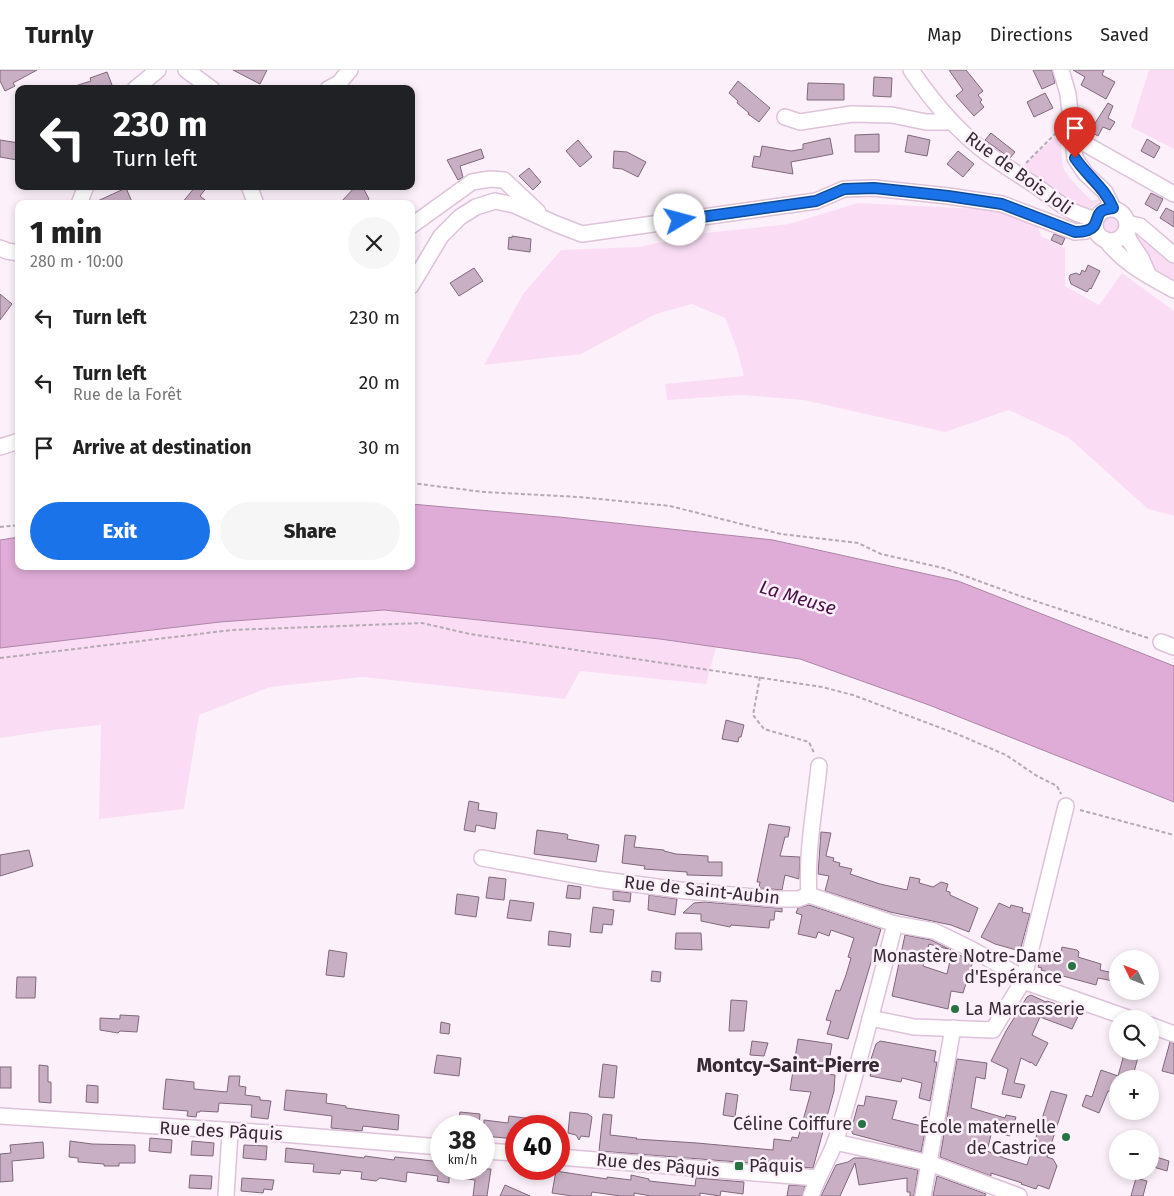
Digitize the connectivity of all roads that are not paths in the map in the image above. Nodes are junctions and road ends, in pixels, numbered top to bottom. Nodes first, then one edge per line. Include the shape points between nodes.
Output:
1 (158, 70) edge
2 (186, 70) edge
3 (350, 70) edge
4 (911, 70) edge
5 (1061, 70) edge
6 (141, 85) edge
7 (207, 85) edge
8 (335, 85) edge
9 (785, 117) dead end
10 (951, 122) junction
11 (1073, 137) junction
12 (1174, 194) edge
13 (1113, 208) junction
14 (548, 221) junction
15 (1095, 222) junction
16 (415, 223) edge
17 (1127, 226) junction
18 (1106, 240) junction
19 (0, 248) edge
20 (15, 252) edge
21 (1174, 255) edge
22 (1149, 276) junction
23 (415, 279) edge
24 (1174, 290) edge
25 (15, 442) edge
26 (0, 447) edge
27 (820, 766) road end
28 (1066, 806) road end
29 (482, 858) dead end
30 (809, 895) junction
31 (895, 924) junction
32 (1023, 981) junction
33 (1109, 1011) edge
34 (870, 1018) junction
35 (953, 1028) junction
36 (1159, 1028) edge
37 (1174, 1034) edge
38 (0, 1116) edge
39 (230, 1132) junction
40 (835, 1142) junction
41 (430, 1146) edge
42 (570, 1158) edge
43 (929, 1163) junction
44 (817, 1178) junction
45 (226, 1196) edge
46 (811, 1196) edge
47 (923, 1196) edge
48 (1019, 1196) edge

1 - 6 street
2 - 7 street
3 - 8 street
4 - 10 street, Rue de Bois Joli
5 - 11 street via 1068,94
9 - 10 street via 800,122 852,114 892,115 926,122
10 - 15 street, Rue de Bois Joli via 987,154 1068,211
11 - 12 street
11 - 13 street via 1075,158 1105,192
13 - 15 street via 1102,211
13 - 17 street via 1122,213
14 - 15 street via 582,234 816,201 844,189 874,188 1002,204 1075,232 1086,232
14 - 16 street via 504,180 490,179 472,182
14 - 23 street via 514,205 495,201 476,207 460,217 441,236
15 - 18 street via 1098,235
17 - 18 street via 1124,235 1116,240
17 - 21 street via 1140,226
17 - 22 street via 1129,240
18 - 22 street via 1122,258
19 - 20 street
22 - 24 street
25 - 26 street
27 - 30 street via 809,843
28 - 32 street
29 - 30 street, Rue de Saint-Aubin via 687,891 778,899 798,899
30 - 31 street, Rue de Saint-Aubin
31 - 32 street, Rue de Saint-Aubin via 934,931 1016,974
31 - 34 street
32 - 33 street, Rue de Saint-Aubin
32 - 35 street via 993,1030
34 - 35 street via 914,1027
34 - 40 street
35 - 43 street
36 - 37 street
38 - 39 street, Rue des Pâquis
39 - 41 street, Rue des Pâquis
39 - 45 street
40 - 43 street
40 - 44 street
42 - 44 street, Rue des Pâquis
43 - 47 street
43 - 48 street
44 - 46 street

